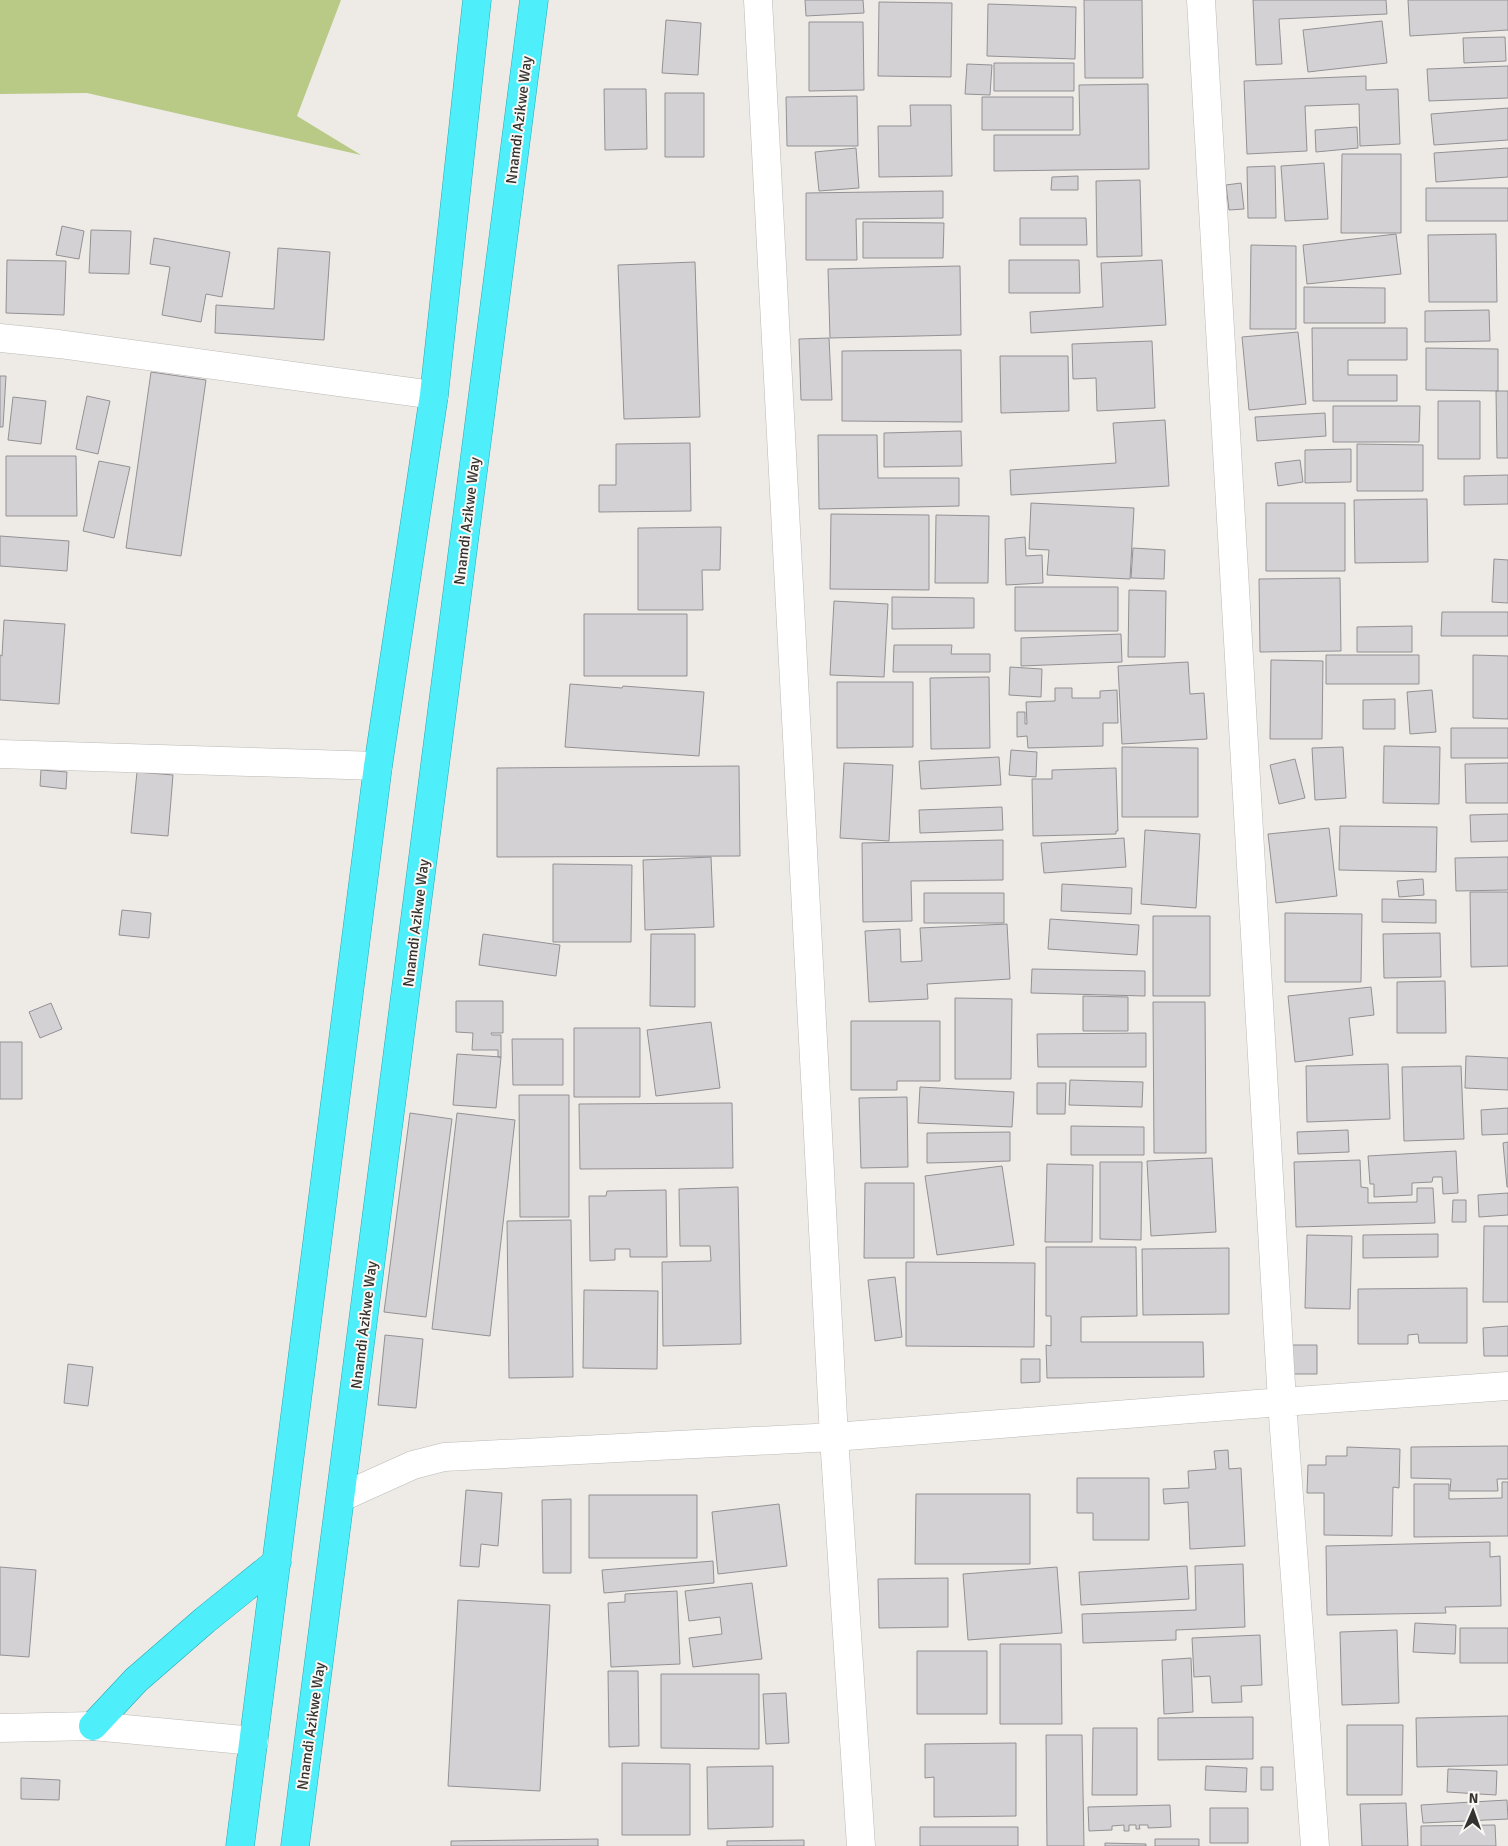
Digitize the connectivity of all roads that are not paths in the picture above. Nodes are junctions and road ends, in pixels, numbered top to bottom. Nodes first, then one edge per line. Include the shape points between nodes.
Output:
1 (477, 0) edge
2 (534, 0) edge
3 (758, 0) edge
4 (1200, 0) edge
5 (0, 338) edge
6 (434, 395) junction
7 (0, 754) edge
8 (378, 766) junction
9 (1508, 1386) edge
10 (1282, 1402) junction
11 (834, 1437) junction
12 (342, 1497) junction
13 (277, 1562) junction
14 (92, 1726) junction
15 (0, 1728) edge
16 (254, 1741) junction
17 (240, 1846) edge
18 (296, 1846) edge
19 (861, 1846) edge
20 (1315, 1846) edge

1 - 6 highway
2 - 12 highway, Nnamdi Azikwe Way
3 - 11 street
4 - 10 street
5 - 6 street
6 - 8 highway
7 - 8 street
8 - 13 highway
9 - 10 street
10 - 11 street
10 - 20 street
11 - 12 street via 444,1457 413,1465
11 - 19 street
12 - 18 highway, Nnamdi Azikwe Way
13 - 14 highway via 136,1680
13 - 16 highway
14 - 15 street
14 - 16 street
16 - 17 highway

